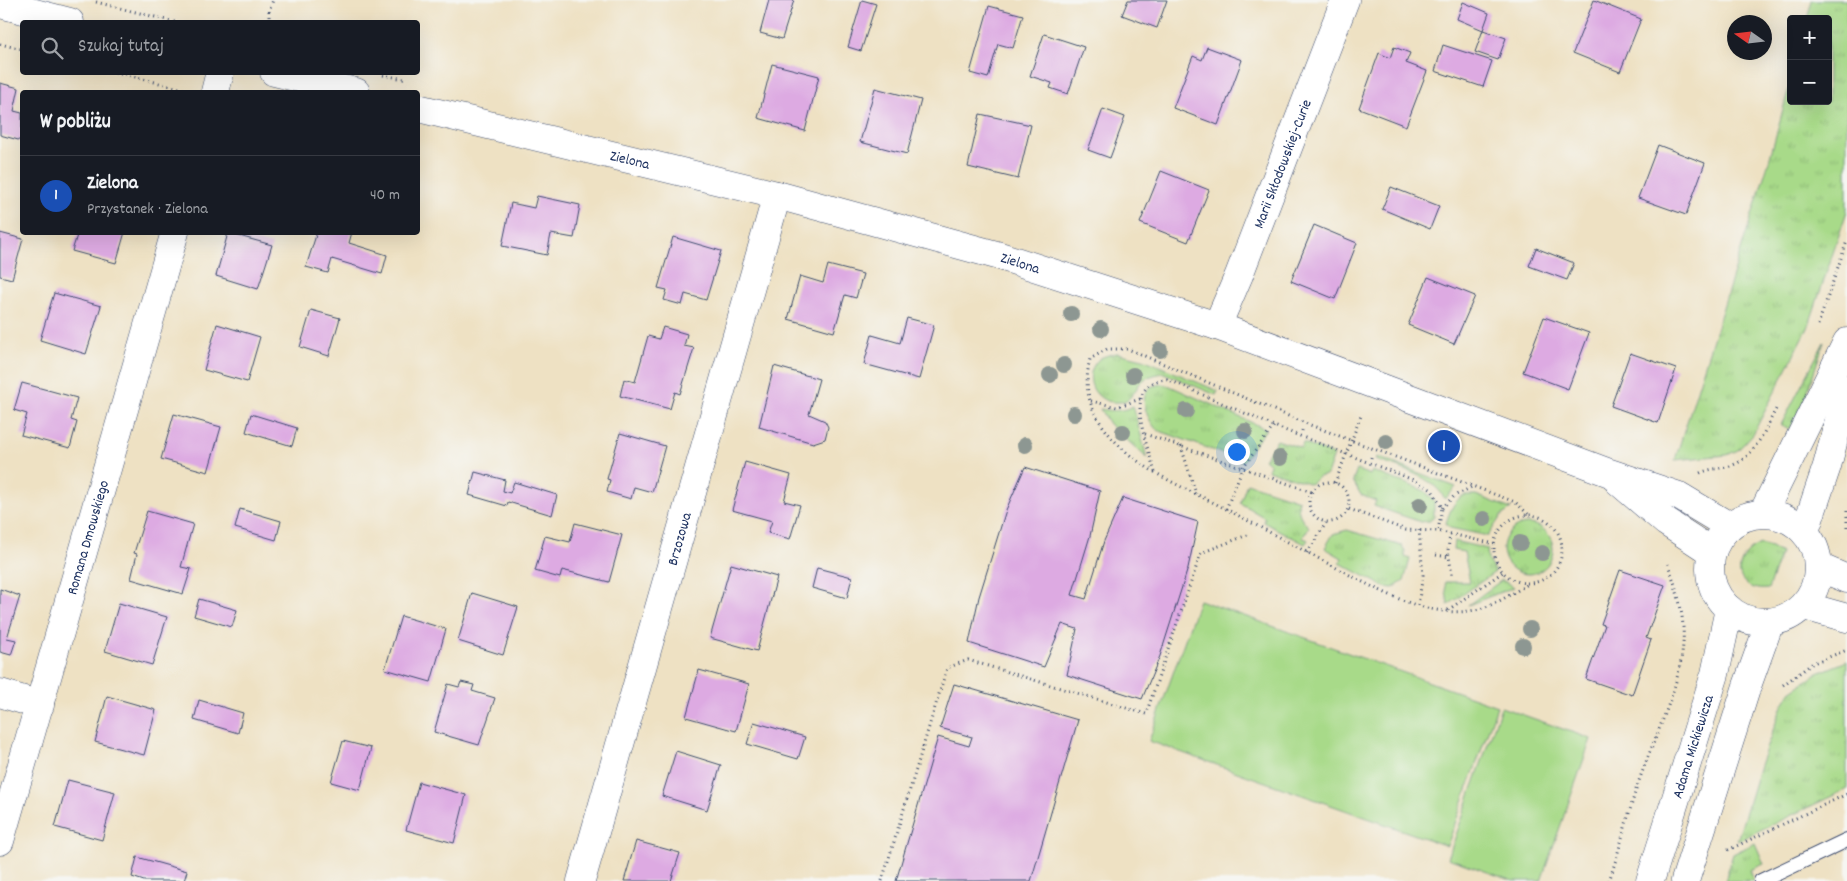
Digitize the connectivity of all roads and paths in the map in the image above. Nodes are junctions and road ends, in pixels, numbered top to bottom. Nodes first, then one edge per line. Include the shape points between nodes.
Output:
1 (272, 0) edge
2 (1346, 0) edge
3 (95, 2) dead end
4 (0, 4) edge
5 (62, 20) edge
6 (167, 20) edge
7 (270, 20) edge
8 (0, 44) edge
9 (20, 49) edge
10 (127, 75) edge
11 (219, 75) edge
12 (286, 75) edge
13 (187, 90) dead end
14 (216, 90) edge
15 (348, 90) edge
16 (420, 108) edge
17 (777, 196) junction
18 (174, 235) edge
19 (1217, 326) junction
20 (1847, 342) edge
21 (1847, 389) edge
22 (1140, 398) junction
23 (1090, 401) junction
24 (1364, 406) dead end
25 (1274, 426) junction
26 (1145, 433) junction
27 (1350, 441) junction
28 (1181, 446) junction
29 (1346, 454) junction
30 (1243, 468) junction
31 (1607, 472) junction
32 (1156, 473) junction
33 (1335, 483) junction
34 (1472, 487) junction
35 (1312, 492) junction
36 (1197, 494) junction
37 (1847, 505) edge
38 (1442, 508) junction
39 (1349, 509) junction
40 (1226, 510) junction
41 (1763, 513) junction
42 (1528, 514) junction
43 (1326, 522) junction
44 (1729, 526) junction
45 (1847, 528) edge
46 (1419, 530) junction
47 (1438, 531) junction
48 (1805, 531) junction
49 (1250, 534) dead end
50 (1450, 534) junction
51 (1494, 544) junction
52 (1307, 552) junction
53 (1712, 552) junction
54 (1436, 555) dead end
55 (1449, 557) junction
56 (1819, 566) junction
57 (1503, 572) junction
58 (1452, 575) dead end
59 (1847, 579) edge
60 (1530, 583) junction
61 (1418, 605) junction
62 (1804, 606) junction
63 (1729, 610) junction
64 (1448, 611) junction
65 (1847, 618) edge
66 (1770, 622) junction
67 (1847, 650) edge
68 (1779, 690) dead end
69 (0, 693) edge
70 (40, 705) junction
71 (1847, 794) edge
72 (1847, 840) edge
73 (0, 842) edge
74 (1726, 843) dead end
75 (581, 881) edge
76 (882, 881) edge
77 (1650, 881) edge
78 (1685, 881) edge
79 (1761, 881) edge

1 - 7 path
2 - 19 street, Marii Skłodowskiej-Curie
3 - 6 path
4 - 5 street
8 - 9 path
10 - 13 path
11 - 14 street
12 - 15 street
16 - 17 street, Zielona
17 - 19 street, Zielona via 1000,256
17 - 75 street, Brzozowa
18 - 70 street, Romana Dmowskiego
19 - 31 street, Zielona
20 - 41 street
21 - 48 street via 1827,466
22 - 23 path via 1117,407
22 - 25 path via 1144,388 1155,380 1167,379
22 - 26 path
23 - 27 path via 1086,390 1090,360 1107,349 1128,349
23 - 32 path via 1109,434
24 - 27 path
25 - 29 path
25 - 30 path
26 - 28 path
26 - 32 path
27 - 29 path
27 - 34 path
28 - 30 path
28 - 36 path
29 - 33 path
29 - 38 path via 1416,481 1432,490
30 - 35 path
30 - 40 path
31 - 44 street, Zielona via 1679,496
31 - 53 street, Zielona via 1666,522
32 - 36 path
33 - 35 path via 1326,482
33 - 39 path via 1344,488 1350,498
34 - 38 path via 1454,496
34 - 42 path via 1515,502
35 - 43 path via 1311,510
36 - 40 path
37 - 45 path
38 - 47 path
39 - 43 path via 1336,522
39 - 46 path via 1406,530
40 - 52 path
41 - 44 street via 1745,517
41 - 48 street via 1786,517
42 - 51 path via 1512,518 1500,529
42 - 60 path via 1543,517 1555,527 1562,540 1562,556 1556,569 1545,579
43 - 52 path
44 - 53 street via 1718,538
46 - 47 path
46 - 61 path via 1423,575
47 - 50 path
48 - 56 street via 1815,548
49 - 76 path via 1201,553 1146,714 968,660 947,668
50 - 51 path
50 - 55 path
51 - 57 path via 1496,559
52 - 61 path via 1389,596
53 - 63 street via 1710,573 1716,593
54 - 55 path
55 - 58 path
56 - 59 street
56 - 62 street via 1816,588
57 - 60 path via 1520,582
57 - 64 path
60 - 64 path via 1475,610
61 - 64 path
62 - 65 street
62 - 66 street via 1788,617
63 - 66 street via 1748,620
63 - 77 street, Adama Mickiewicza via 1715,674
66 - 78 street
67 - 68 path via 1813,663
69 - 70 street
70 - 73 street, Romana Dmowskiego
71 - 74 path via 1723,852
72 - 79 lane

